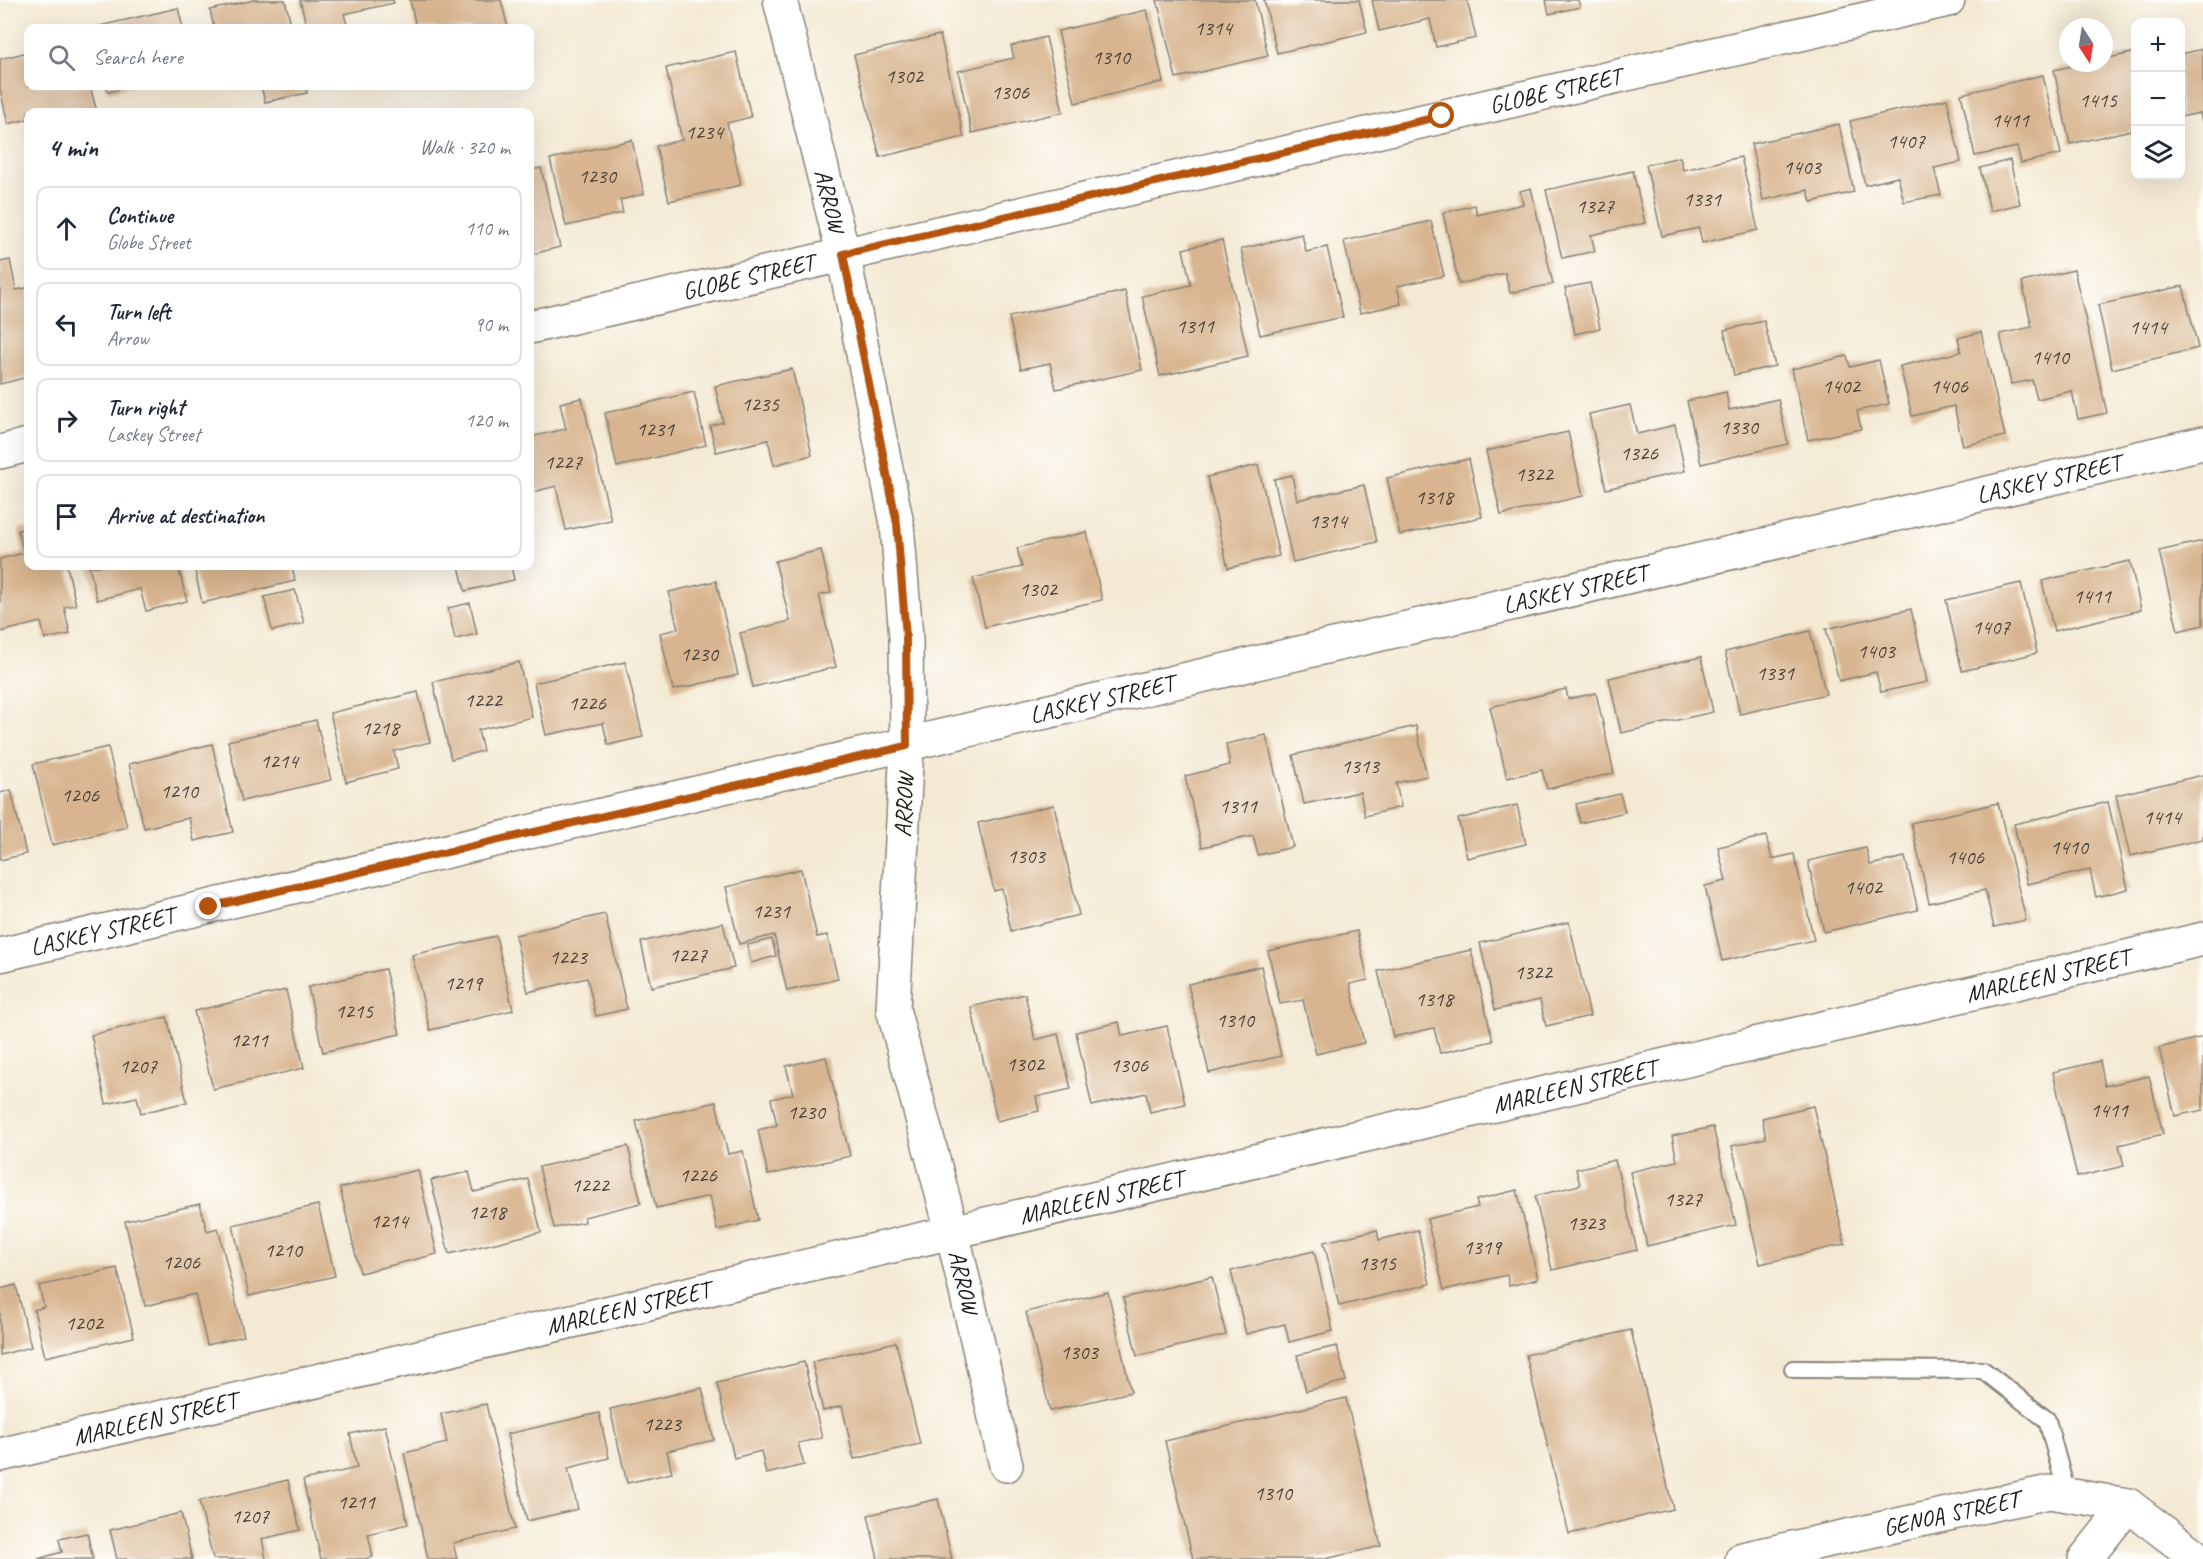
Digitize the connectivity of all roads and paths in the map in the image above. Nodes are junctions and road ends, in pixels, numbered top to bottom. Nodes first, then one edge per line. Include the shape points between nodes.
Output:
1 (780, 0) edge
2 (1948, 0) edge
3 (843, 254) junction
4 (534, 326) edge
5 (2203, 443) edge
6 (24, 446) edge
7 (0, 452) edge
8 (907, 746) junction
9 (2203, 939) edge
10 (0, 955) edge
11 (952, 1231) junction
12 (1793, 1369) dead end
13 (0, 1455) edge
14 (1006, 1465) dead end
15 (2067, 1494) junction
16 (2128, 1505) junction
17 (1742, 1559) edge
18 (2085, 1559) edge
19 (2199, 1559) edge

1 - 3 street, ARROW
2 - 3 street, GLOBE STREET
3 - 4 street, GLOBE STREET
3 - 8 street, ARROW via 897,524 906,637
5 - 8 street, LASKEY STREET
6 - 7 street
8 - 10 street, LASKEY STREET
8 - 11 street, ARROW via 893,1010
9 - 11 street, MARLEEN STREET
11 - 13 street, MARLEEN STREET
11 - 14 street, ARROW
12 - 15 lane via 1983,1370 2047,1420
15 - 16 street, GENOA STREET
15 - 17 street, GENOA STREET via 2049,1491
16 - 18 street
16 - 19 street

